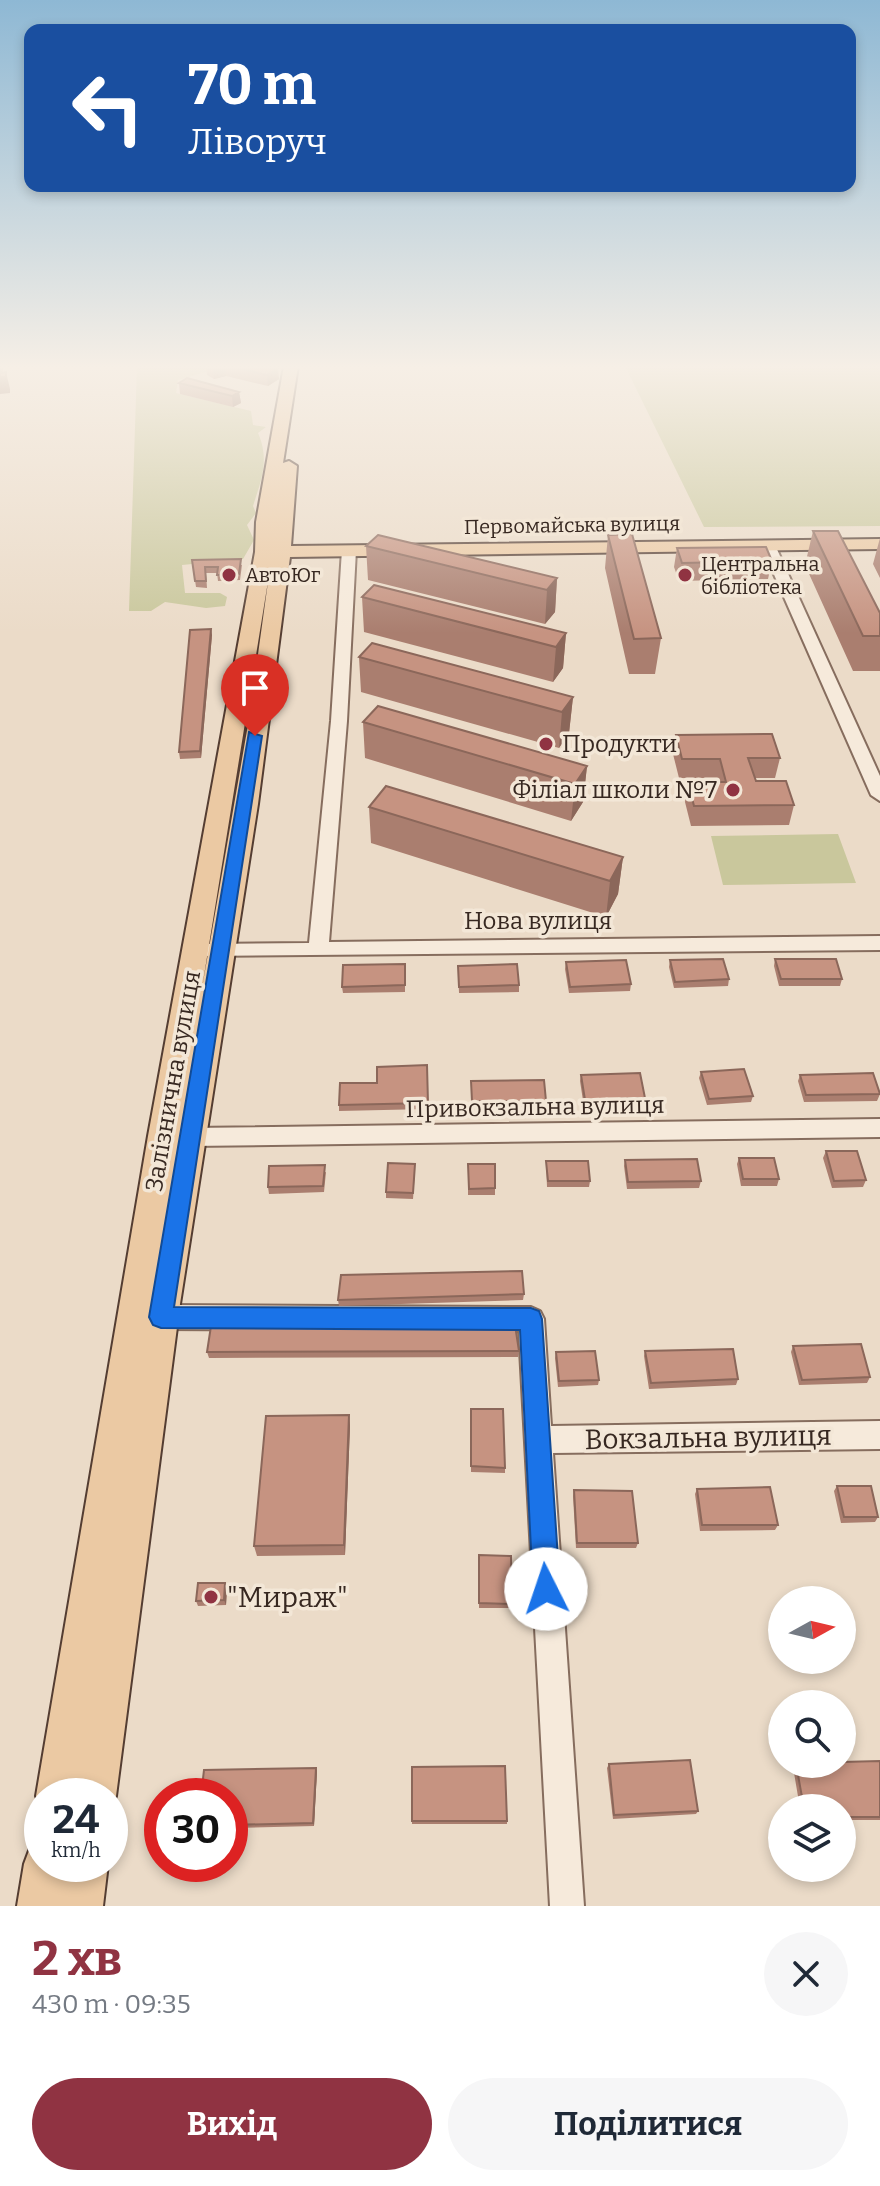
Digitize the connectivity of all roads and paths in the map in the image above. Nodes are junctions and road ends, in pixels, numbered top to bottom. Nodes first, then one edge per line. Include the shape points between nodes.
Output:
1 (276, 455) edge
2 (289, 455) edge
3 (880, 544) edge
4 (768, 545) junction
5 (349, 550) junction
6 (273, 552) junction
7 (880, 795) edge
8 (880, 943) edge
9 (318, 949) junction
10 (209, 951) junction
11 (880, 1128) edge
12 (190, 1137) junction
13 (161, 1317) junction
14 (880, 1435) edge
15 (537, 1440) junction
16 (60, 1778) edge
17 (97, 1778) edge
18 (43, 1882) edge
19 (83, 1882) edge
20 (40, 1906) edge
21 (80, 1906) edge
22 (567, 1906) edge

1 - 6 main road, Залізнична вулиця via 265,522
2 - 6 main road, Залізнична вулиця
3 - 4 main road, Первомайська вулиця
4 - 5 main road, Первомайська вулиця
4 - 7 street
5 - 6 main road, Первомайська вулиця
5 - 9 street
6 - 10 main road, Залізнична вулиця
8 - 9 street, Нова вулиця
9 - 10 street, Нова вулиця
10 - 12 main road, Залізнична вулиця
10 - 16 main road, Залізнична вулиця
11 - 12 street, Привокзальна вулиця
12 - 13 main road, Залізнична вулиця
13 - 15 street via 531,1319
13 - 17 main road, Залізнична вулиця
14 - 15 street, Вокзальна вулиця
15 - 22 street
18 - 20 main road
19 - 21 main road

